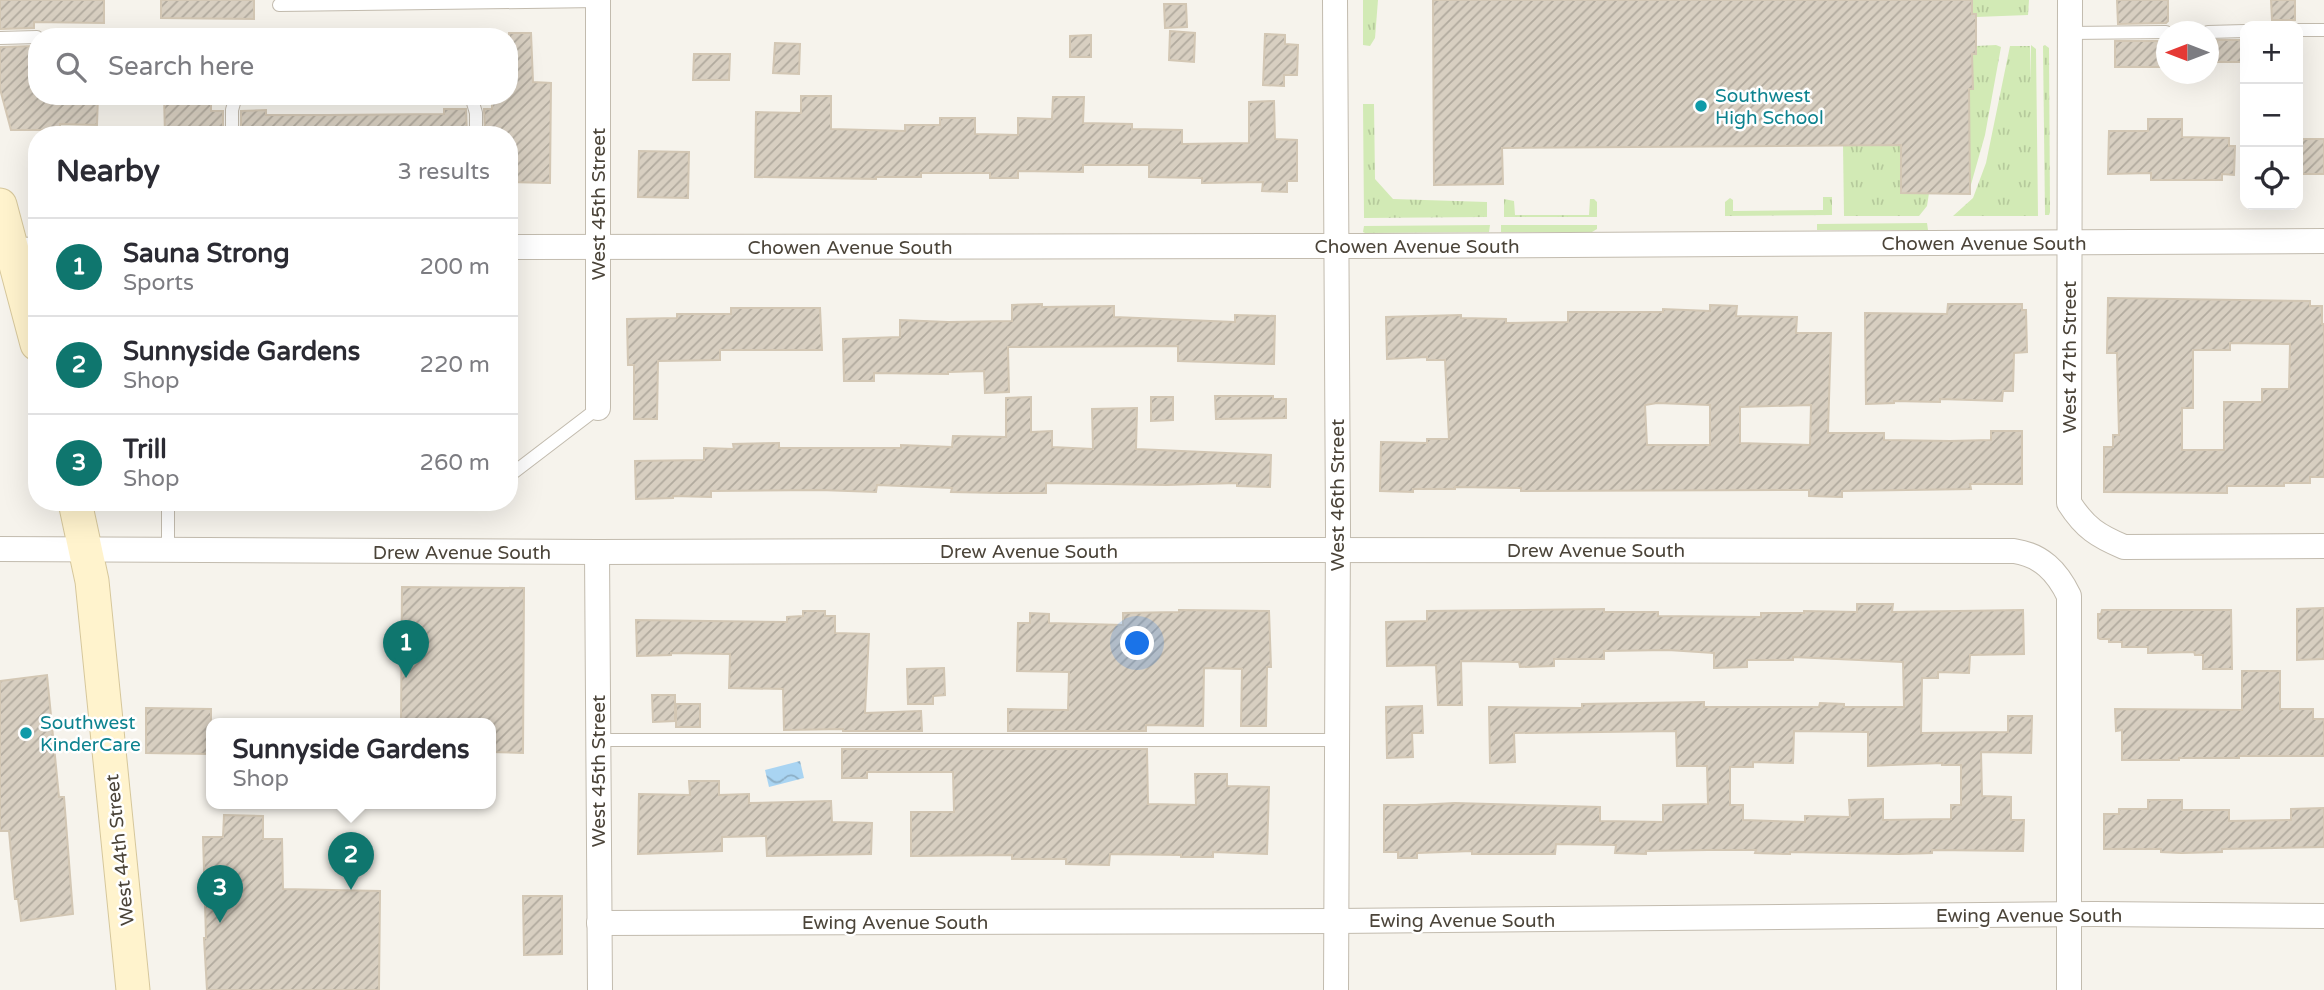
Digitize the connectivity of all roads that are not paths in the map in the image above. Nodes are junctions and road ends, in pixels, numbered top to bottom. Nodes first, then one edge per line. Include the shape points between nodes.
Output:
1 (1335, 0) edge
2 (2070, 0) edge
3 (598, 1) edge
4 (279, 5) dead end
5 (2303, 30) edge
6 (2324, 30) edge
7 (2240, 31) edge
8 (2156, 32) edge
9 (2219, 32) edge
10 (2070, 33) junction
11 (28, 37) edge
12 (0, 38) edge
13 (233, 105) edge
14 (474, 105) edge
15 (232, 126) edge
16 (476, 126) edge
17 (0, 205) edge
18 (2324, 241) edge
19 (2069, 242) junction
20 (1336, 246) junction
21 (518, 247) edge
22 (598, 247) junction
23 (25, 250) edge
24 (28, 317) edge
25 (598, 408) joint
26 (518, 469) edge
27 (77, 511) edge
28 (168, 511) edge
29 (2324, 547) edge
30 (0, 549) edge
31 (86, 550) junction
32 (168, 550) junction
33 (1338, 550) junction
34 (597, 552) junction
35 (598, 740) junction
36 (1337, 740) junction
37 (2068, 915) junction
38 (2324, 916) edge
39 (1336, 921) junction
40 (599, 923) junction
41 (133, 990) edge
42 (600, 990) edge
43 (1336, 990) edge
44 (2069, 990) edge

1 - 20 street, West 46th Street
2 - 10 street, West 47th Street
3 - 4 lane
3 - 22 street, West 45th Street
5 - 6 lane
7 - 9 lane
8 - 10 lane
10 - 19 street, West 47th Street
11 - 12 lane
13 - 15 lane
14 - 16 lane
17 - 23 street
18 - 19 street, Chowen Avenue South
19 - 20 street, Chowen Avenue South
19 - 29 street, West 47th Street via 2069,503 2079,519 2098,536 2124,547
20 - 22 street, Chowen Avenue South
20 - 33 street, West 46th Street
21 - 22 street, Chowen Avenue South
22 - 25 street, West 45th Street
23 - 24 street via 17,284
25 - 26 lane
27 - 31 street, West 44th Street
28 - 32 lane
30 - 31 street, Drew Avenue South
31 - 32 street, Drew Avenue South
31 - 41 street, West 44th Street
32 - 34 street, Drew Avenue South
33 - 34 street, Drew Avenue South
33 - 36 street, West 46th Street
33 - 37 street, Drew Avenue South via 2014,551 2039,558 2060,578 2069,596
34 - 35 street, West 45th Street
35 - 36 lane
35 - 40 street, West 45th Street
36 - 39 street, West 46th Street
37 - 38 street, Ewing Avenue South
37 - 39 street, Ewing Avenue South
37 - 44 street
39 - 40 street, Ewing Avenue South
39 - 43 street, West 46th Street
40 - 42 street, West 45th Street

